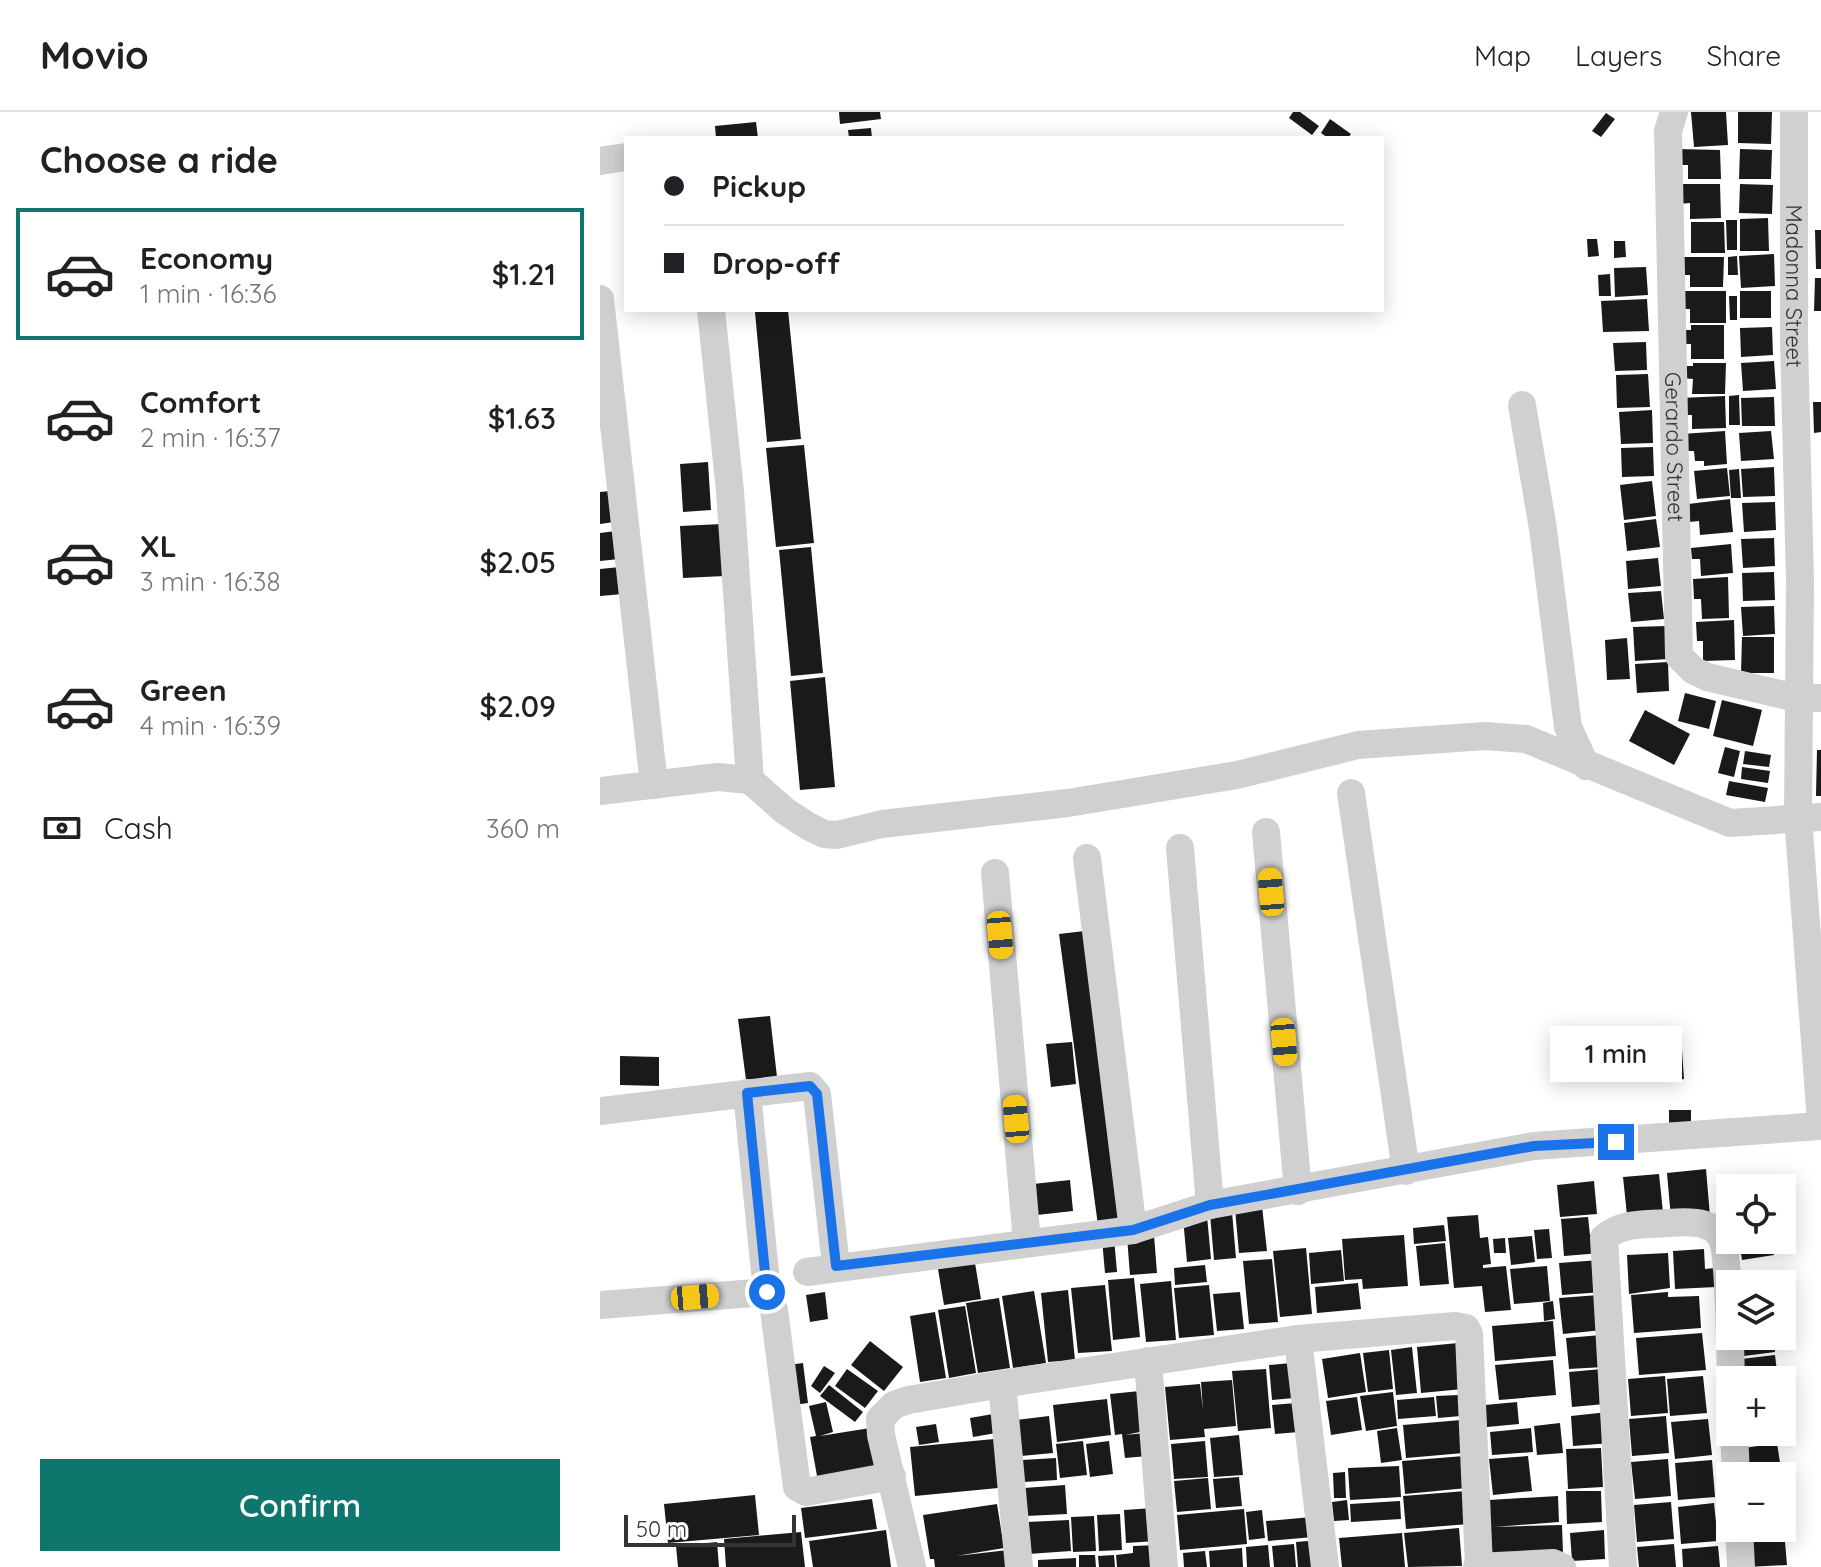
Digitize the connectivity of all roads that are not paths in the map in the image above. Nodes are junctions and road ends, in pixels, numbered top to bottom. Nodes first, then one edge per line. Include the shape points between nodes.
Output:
1 (1674, 112) edge
2 (1794, 112) edge
3 (624, 157) edge
4 (600, 161) edge
5 (1808, 221) edge
6 (600, 299) edge
7 (711, 312) edge
8 (1808, 340) edge
9 (1522, 405) dead end
10 (1809, 459) edge
11 (1811, 581) edge
12 (1809, 698) edge
13 (1586, 766) junction
14 (750, 780) junction
15 (654, 785) junction
16 (600, 791) edge
17 (1351, 793) dead end
18 (1809, 817) edge
19 (1266, 832) dead end
20 (1180, 848) dead end
21 (1087, 858) dead end
22 (995, 873) dead end
23 (747, 1093) junction
24 (600, 1111) edge
25 (1821, 1124) edge
26 (1406, 1171) junction
27 (1298, 1191) junction
28 (1210, 1205) junction
29 (1133, 1230) junction
30 (1027, 1242) junction
31 (836, 1266) junction
32 (807, 1272) dead end
33 (767, 1292) junction
34 (600, 1305) edge
35 (1298, 1339) junction
36 (1148, 1361) junction
37 (1730, 1366) edge
38 (1002, 1384) junction
39 (892, 1476) junction
40 (1740, 1542) edge
41 (912, 1567) edge
42 (1019, 1567) edge
43 (1164, 1567) edge
44 (1325, 1567) edge
45 (1478, 1567) edge
46 (1562, 1567) edge
47 (1623, 1567) edge
48 (1741, 1567) edge

1 - 12 street, Gerardo Street via 1668,131 1679,656 1707,677
2 - 5 street, Madonna Street
3 - 4 street
5 - 8 street, Madonna Street
6 - 15 street
7 - 14 street
8 - 10 street, Madonna Street
9 - 13 street via 1568,727
10 - 11 street, Madonna Street
11 - 12 street, Madonna Street
12 - 18 street, Madonna Street
13 - 14 street via 1526,739 1485,736 1358,745 1237,775 1068,803 882,824 837,835 796,819
13 - 18 street via 1730,823
14 - 15 street via 718,777
15 - 16 street
17 - 26 street
18 - 25 street, Madonna Street
19 - 27 street
20 - 28 street
21 - 29 street
22 - 30 street
23 - 24 street
23 - 31 street via 810,1086 817,1094
23 - 33 street
25 - 26 street via 1534,1146
26 - 27 street
27 - 28 street
28 - 29 street
29 - 30 street
30 - 31 street
31 - 32 street
33 - 34 street
33 - 39 street via 774,1310 797,1487 806,1492
35 - 36 street
35 - 44 street
35 - 45 street via 1466,1328
36 - 38 street
36 - 43 street
37 - 47 street via 1720,1234 1710,1226 1682,1222 1617,1227 1604,1238
38 - 39 street via 894,1405 880,1419
38 - 42 street
39 - 41 street
40 - 48 street
45 - 46 street

